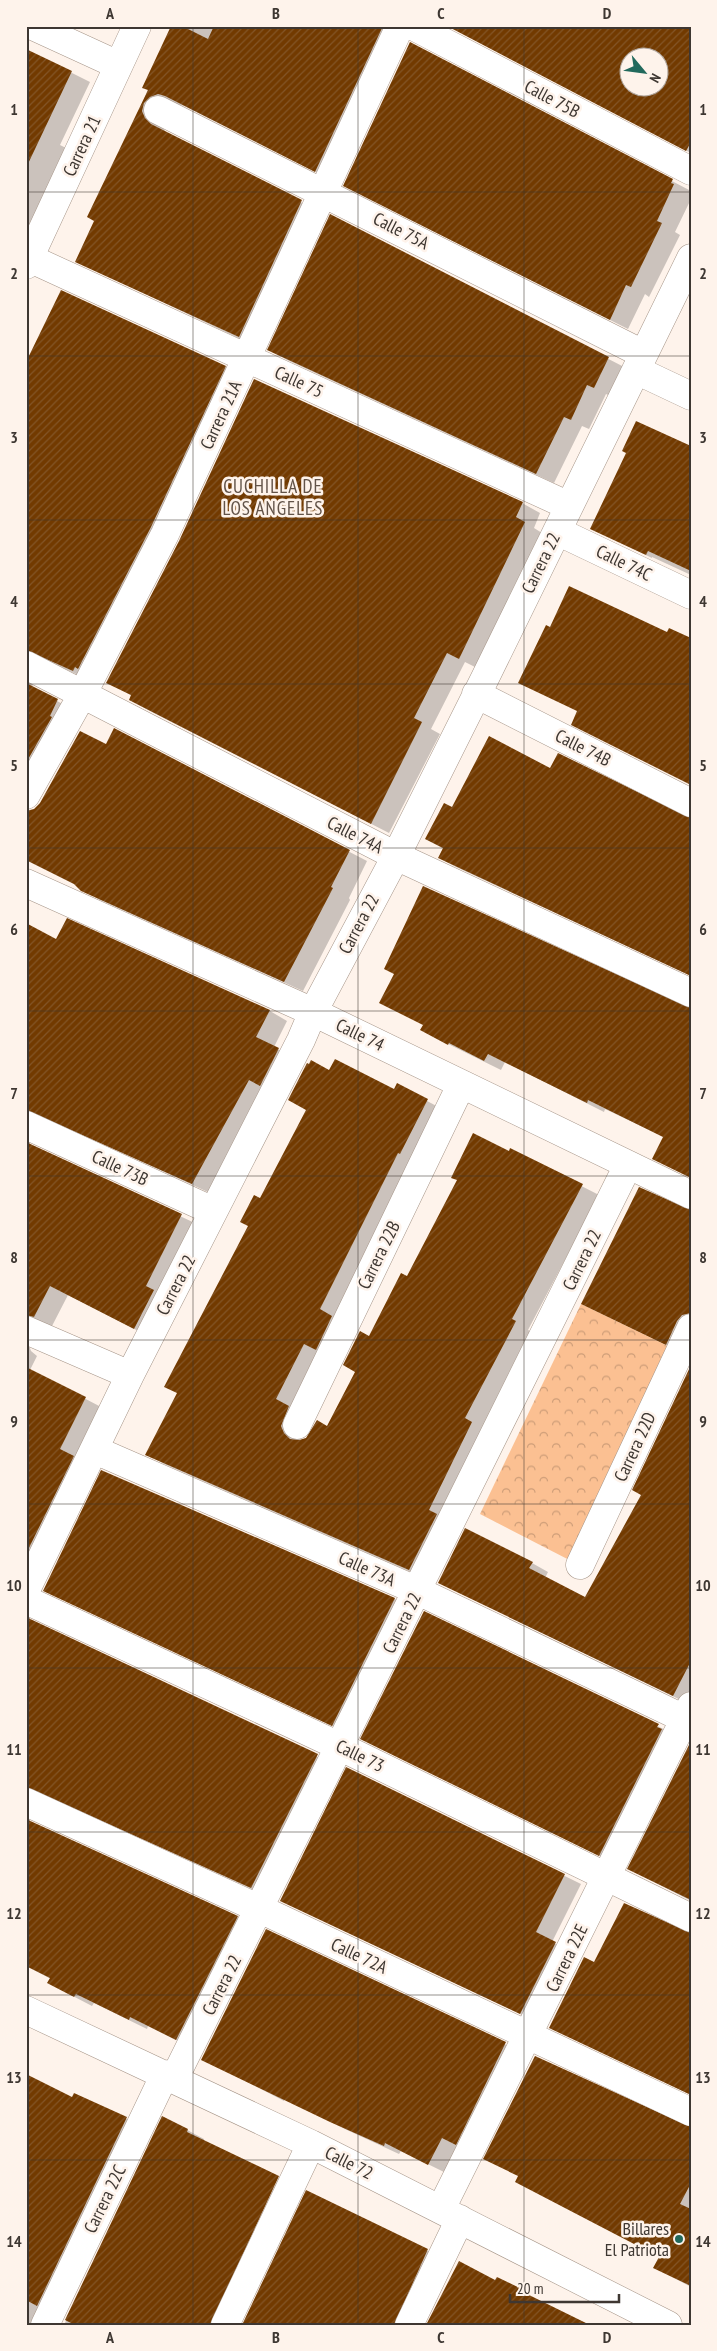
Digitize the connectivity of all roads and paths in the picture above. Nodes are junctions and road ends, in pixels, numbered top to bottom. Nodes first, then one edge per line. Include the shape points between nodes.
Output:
1 (33, 26) edge
2 (136, 26) edge
3 (400, 26) edge
4 (413, 26) edge
5 (118, 65) junction
6 (158, 110) dead end
7 (691, 171) edge
8 (324, 192) junction
9 (691, 258) edge
10 (28, 261) edge
11 (681, 302) edge
12 (247, 358) junction
13 (640, 362) junction
14 (691, 396) edge
15 (569, 506) junction
16 (557, 531) junction
17 (691, 595) edge
18 (26, 665) edge
19 (476, 694) junction
20 (82, 695) junction
21 (26, 795) edge
22 (691, 803) edge
23 (396, 856) junction
24 (26, 883) edge
25 (691, 993) edge
26 (313, 1012) junction
27 (461, 1085) junction
28 (26, 1125) edge
29 (628, 1165) junction
30 (691, 1195) edge
31 (213, 1211) junction
32 (691, 1328) edge
33 (26, 1330) edge
34 (130, 1375) junction
35 (297, 1425) dead end
36 (95, 1450) junction
37 (36, 1548) edge
38 (580, 1565) dead end
39 (26, 1590) edge
40 (418, 1591) junction
41 (26, 1600) edge
42 (689, 1716) edge
43 (341, 1747) junction
44 (26, 1802) edge
45 (607, 1877) junction
46 (260, 1909) junction
47 (691, 1918) edge
48 (26, 2010) edge
49 (528, 2036) junction
50 (170, 2077) junction
51 (691, 2112) edge
52 (311, 2144) junction
53 (451, 2214) junction
54 (45, 2325) edge
55 (225, 2325) edge
56 (409, 2325) edge
57 (668, 2325) edge

1 - 5 street
2 - 5 street, Carrera 21
3 - 8 street, Carrera 21A
4 - 7 street, Calle 75B
5 - 10 street, Carrera 21
6 - 8 street, Calle 75A
8 - 12 street, Carrera 21A
8 - 13 street, Calle 75A
9 - 11 street, Carrera 22
10 - 12 street, Calle 75
11 - 13 street, Carrera 22
12 - 15 street, Calle 75
12 - 20 street, Carrera 21A via 165,534
13 - 14 street
13 - 15 street, Carrera 22
15 - 16 street, Carrera 22
16 - 17 street, Calle 74C
16 - 19 street, Carrera 22
18 - 20 street, Calle 74A
19 - 22 street, Calle 74B
19 - 23 street, Carrera 22
20 - 21 street, Carrera 21A
20 - 23 street, Calle 74A
23 - 25 street, Calle 74A
23 - 26 street, Carrera 22
24 - 26 street, Calle 74
26 - 27 street, Calle 74
26 - 31 street, Carrera 22
27 - 29 street, Calle 74
27 - 35 street, Carrera 22B
28 - 31 street, Calle 73B
29 - 30 street, Calle 74
29 - 40 street, Carrera 22
31 - 34 street, Carrera 22
32 - 38 street, Carrera 22D
33 - 34 street
34 - 36 street, Carrera 22
36 - 37 street, Carrera 22
36 - 40 street, Calle 73A
37 - 39 street, Carrera 22
40 - 42 street, Calle 73A
40 - 43 street, Carrera 22
41 - 43 street, Calle 73
42 - 45 street, Carrera 22E
43 - 45 street, Calle 73
43 - 46 street, Carrera 22
44 - 46 street, Calle 72A
45 - 47 street, Calle 73
45 - 49 street, Carrera 22E
46 - 49 street, Calle 72A
46 - 50 street, Carrera 22
48 - 50 street, Calle 72
49 - 51 street, Calle 72A
49 - 53 street, Carrera 22E
50 - 52 street, Calle 72
50 - 54 street, Carrera 22C
52 - 53 street, Calle 72
52 - 55 street
53 - 56 street, Carrera 22E
53 - 57 street, Calle 72

